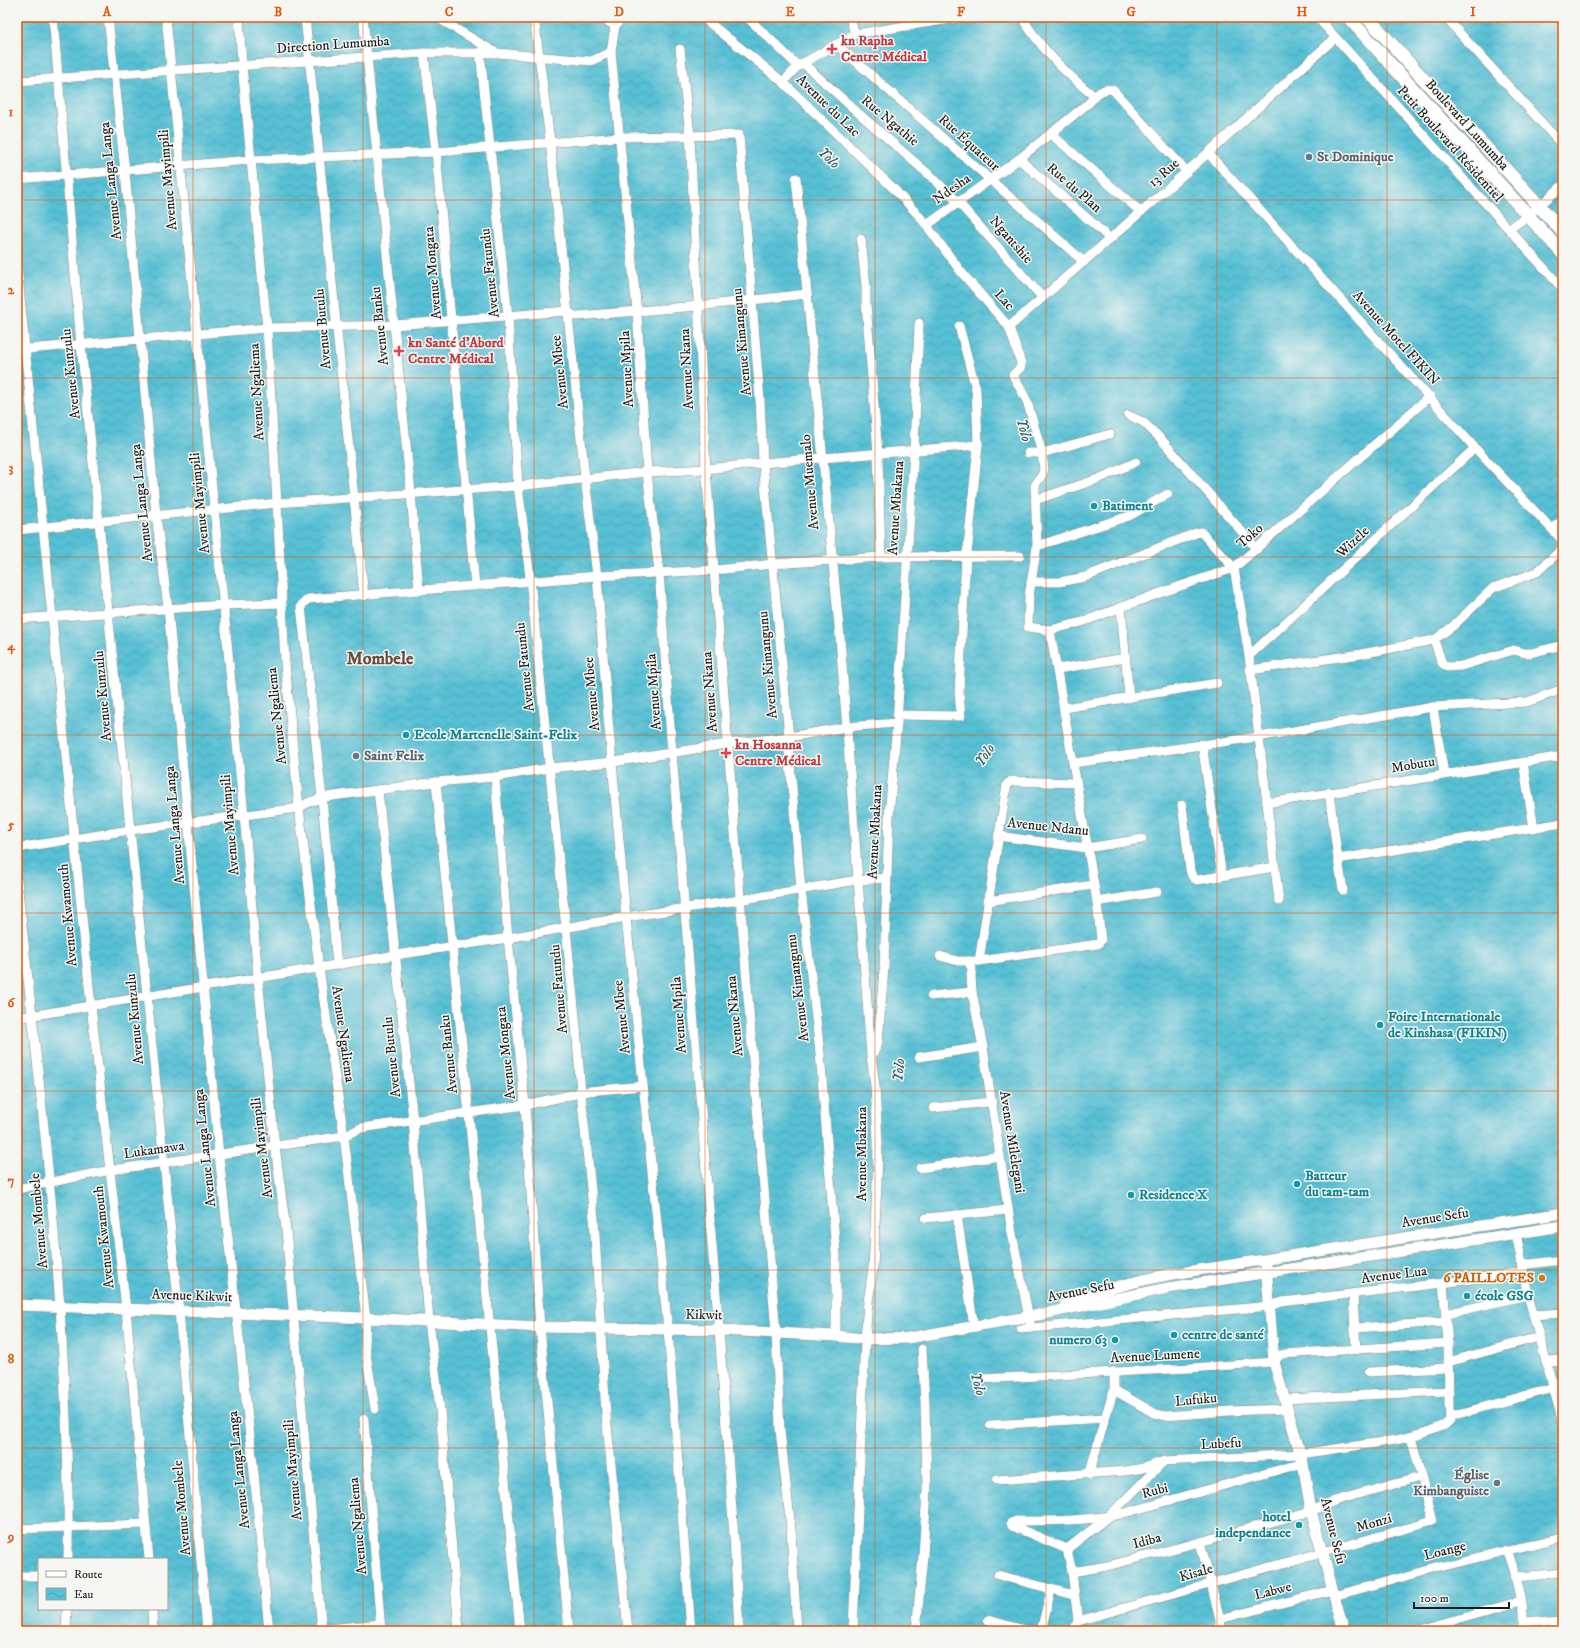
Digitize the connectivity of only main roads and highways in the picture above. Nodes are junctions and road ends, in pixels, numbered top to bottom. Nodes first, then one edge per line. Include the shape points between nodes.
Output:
1 (1348, 17) edge
2 (1367, 17) edge
3 (1563, 232) edge
4 (1563, 254) edge
5 (1563, 1213) edge
6 (1563, 1226) edge
7 (1265, 1260) junction
8 (1267, 1272) junction
9 (17, 1305) edge
10 (1033, 1316) junction
11 (366, 1318) joint
12 (1344, 1631) edge

1 - 4 highway, Boulevard Lumumba
2 - 3 highway, Boulevard Lumumba
5 - 7 main road, Avenue Sefu
6 - 8 main road, Avenue Sefu
7 - 8 main road, Avenue Sefu
7 - 10 main road, Avenue Sefu via 1128,1282
8 - 10 main road, Avenue Sefu via 1168,1288
8 - 12 main road, Avenue Sefu via 1274,1362
9 - 11 main road, Avenue Kikwit
10 - 11 main road, Kikwit via 938,1334 865,1339 719,1330 540,1327

